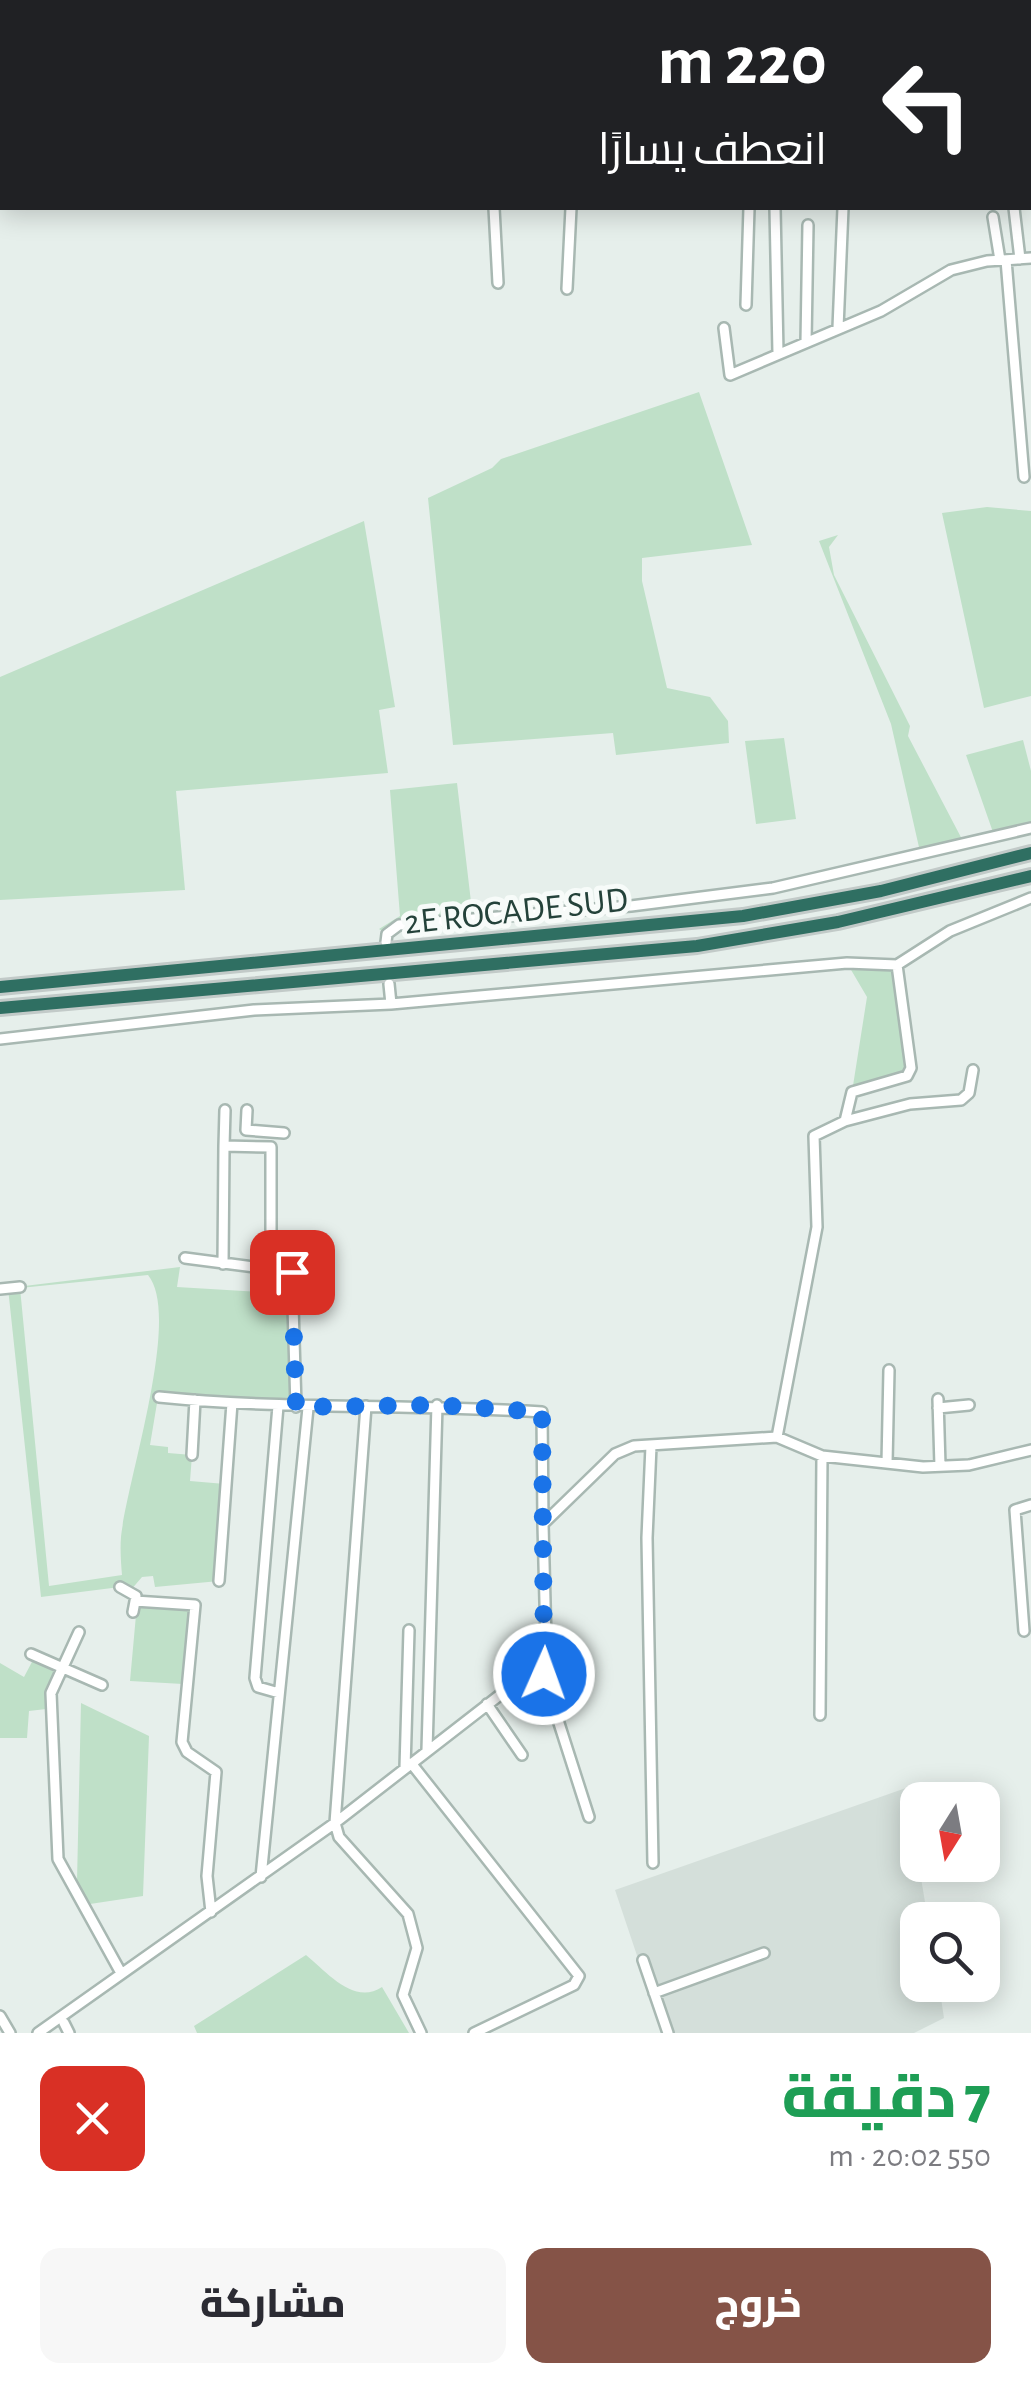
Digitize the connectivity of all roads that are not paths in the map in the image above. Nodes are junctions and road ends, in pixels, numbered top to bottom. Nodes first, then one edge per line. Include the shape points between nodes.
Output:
1 (494, 210) edge
2 (572, 210) edge
3 (748, 210) edge
4 (775, 210) edge
5 (843, 210) edge
6 (1014, 210) edge
7 (993, 217) dead end
8 (808, 225) dead end
9 (1026, 259) edge
10 (1003, 260) junction
11 (498, 283) dead end
12 (567, 288) dead end
13 (746, 306) dead end
14 (724, 328) dead end
15 (838, 328) junction
16 (806, 342) junction
17 (778, 353) junction
18 (1024, 478) dead end
19 (1031, 828) edge
20 (1031, 853) edge
21 (1031, 876) edge
22 (1031, 898) edge
23 (386, 942) dead end
24 (897, 965) junction
25 (389, 984) dead end
26 (0, 987) edge
27 (391, 1004) junction
28 (0, 1008) edge
29 (0, 1039) edge
30 (973, 1070) dead end
31 (224, 1110) dead end
32 (248, 1110) dead end
33 (845, 1120) junction
34 (267, 1132) junction
35 (284, 1133) dead end
36 (224, 1146) junction
37 (266, 1146) junction
38 (185, 1258) dead end
39 (222, 1264) junction
40 (272, 1270) junction
41 (20, 1287) dead end
42 (0, 1289) edge
43 (889, 1370) dead end
44 (158, 1397) dead end
45 (195, 1400) junction
46 (232, 1403) junction
47 (437, 1405) junction
48 (969, 1405) dead end
49 (278, 1406) junction
50 (366, 1406) junction
51 (296, 1407) junction
52 (308, 1408) junction
53 (777, 1437) junction
54 (651, 1446) junction
55 (1031, 1450) edge
56 (192, 1455) dead end
57 (822, 1456) junction
58 (886, 1462) junction
59 (940, 1466) junction
60 (1031, 1505) edge
61 (543, 1524) junction
62 (219, 1581) dead end
63 (120, 1587) dead end
64 (409, 1630) dead end
65 (1024, 1631) dead end
66 (79, 1632) dead end
67 (409, 1642) junction
68 (430, 1642) junction
69 (31, 1654) dead end
70 (543, 1656) junction
71 (62, 1668) junction
72 (102, 1685) dead end
73 (279, 1693) junction
74 (488, 1704) junction
75 (820, 1715) dead end
76 (428, 1750) junction
77 (522, 1755) dead end
78 (408, 1765) junction
79 (589, 1817) dead end
80 (335, 1823) junction
81 (653, 1863) dead end
82 (261, 1877) junction
83 (211, 1912) junction
84 (764, 1954) dead end
85 (643, 1960) dead end
86 (122, 1973) junction
87 (654, 1993) junction
88 (0, 2016) edge
89 (64, 2022) dead end
90 (10, 2033) edge
91 (38, 2033) edge
92 (70, 2033) edge
93 (421, 2033) edge
94 (474, 2033) edge
95 (668, 2033) edge

1 - 11 street
2 - 12 street
3 - 13 street
4 - 17 street
5 - 15 street
6 - 9 street
7 - 10 street
8 - 16 street
9 - 10 street
10 - 15 street via 950,270
10 - 18 street
14 - 17 street via 730,375
15 - 16 street
16 - 17 street
19 - 23 street via 773,888 399,924
20 - 26 highway, 2E ROCADE SUD via 881,891 743,916
21 - 28 highway, 2E ROCADE SUD via 853,919 697,946
22 - 24 street via 950,931
24 - 27 street via 846,963
24 - 33 street via 912,1068 908,1076 852,1092
25 - 27 street
27 - 29 street via 254,1010
30 - 33 street via 961,1100
31 - 36 street
32 - 34 street via 246,1130
33 - 53 street via 814,1136 817,1227
34 - 35 street
34 - 37 street
36 - 37 street
36 - 39 street
37 - 40 street
38 - 39 street
39 - 40 street
40 - 51 street via 292,1272
41 - 42 street
43 - 58 street
44 - 45 street
45 - 46 street
45 - 56 street
46 - 49 street
46 - 62 street
47 - 50 street
47 - 61 street via 542,1412
47 - 68 street
48 - 59 street via 938,1404
49 - 51 street
49 - 73 street via 255,1678 258,1687
50 - 52 street
50 - 80 street
51 - 52 street
52 - 73 street
53 - 54 street
53 - 57 street
54 - 61 street via 615,1454
54 - 81 street
55 - 59 street via 969,1466
57 - 58 street
57 - 75 street
58 - 59 street
60 - 65 street via 1015,1510
61 - 70 street
63 - 83 street via 136,1596 134,1607 195,1604 182,1742 216,1772 206,1876
64 - 67 street
66 - 71 street
67 - 68 street
67 - 78 street
68 - 76 street
69 - 71 street
70 - 74 street
70 - 79 street
71 - 72 street
71 - 86 street via 51,1693 58,1859
73 - 82 street
74 - 76 street
74 - 77 street
76 - 78 street
78 - 80 street
78 - 94 street via 578,1976 574,1985
80 - 82 street
80 - 93 street via 339,1837 408,1914 417,1948 404,1995
82 - 83 street
83 - 86 street
84 - 87 street
85 - 87 street
86 - 91 street
87 - 95 street
88 - 90 street
89 - 92 street

